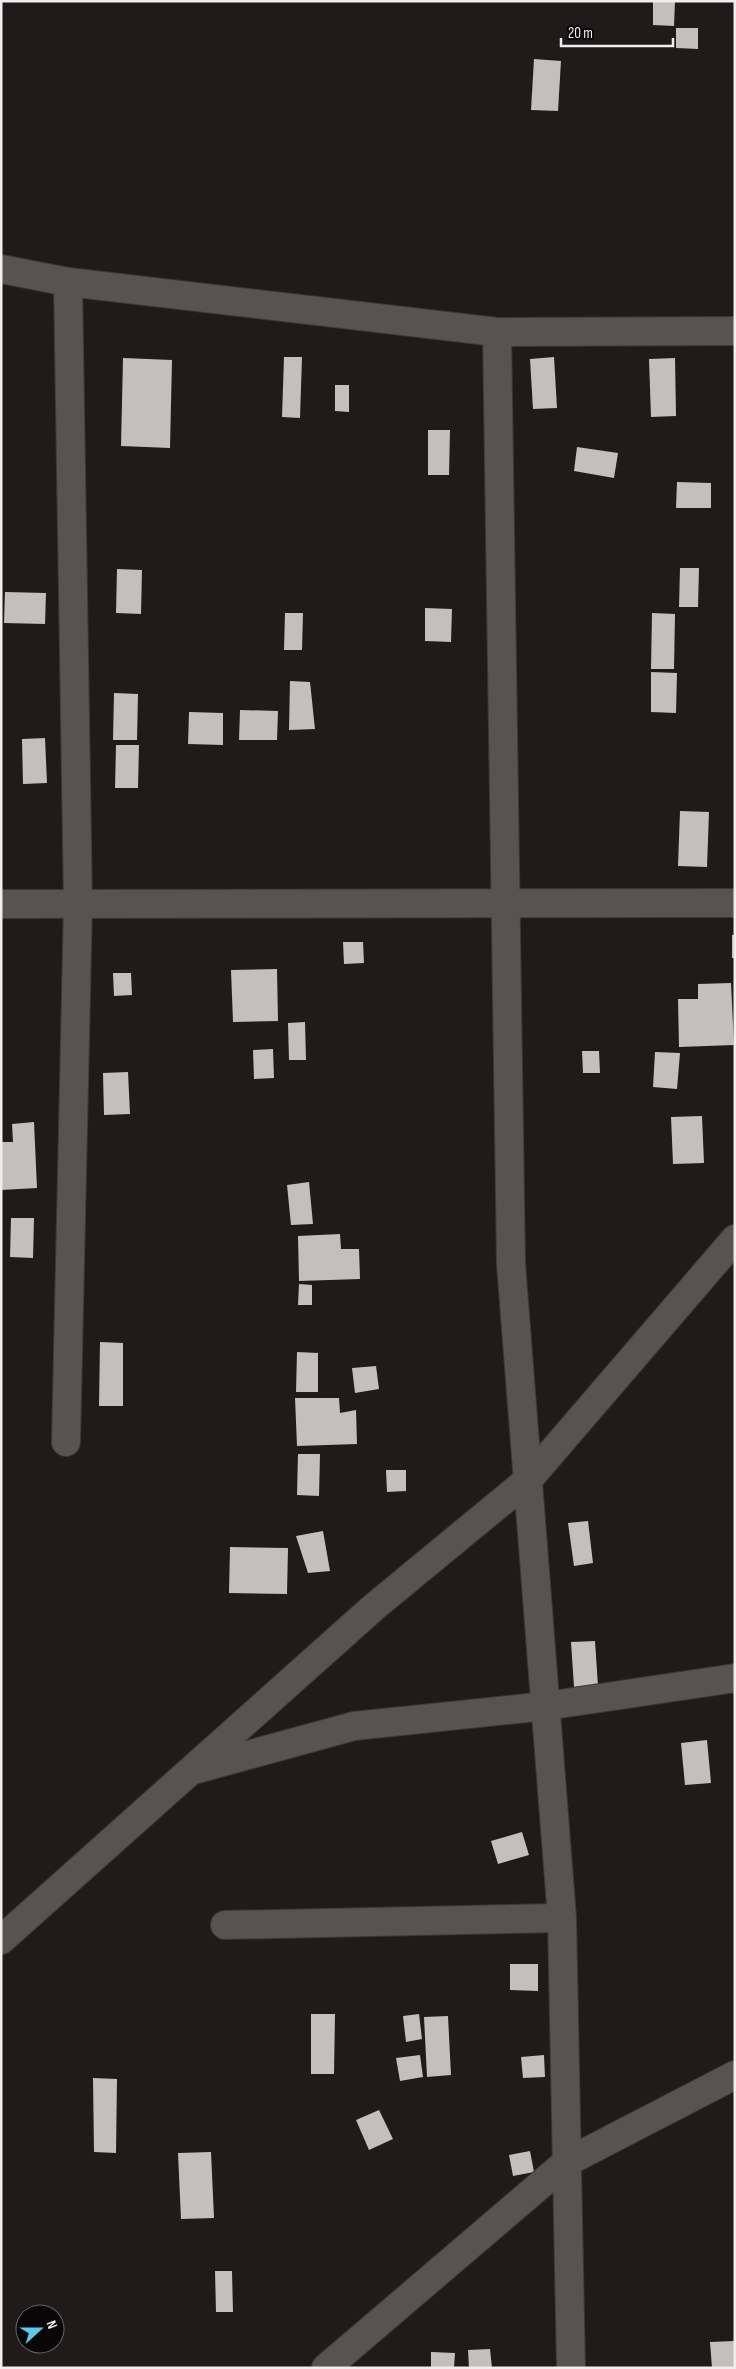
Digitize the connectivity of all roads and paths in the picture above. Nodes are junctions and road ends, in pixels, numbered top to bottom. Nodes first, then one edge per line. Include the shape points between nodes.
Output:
1 (1, 269) edge
2 (68, 282) junction
3 (735, 331) edge
4 (497, 332) junction
5 (506, 903) junction
6 (735, 903) edge
7 (1, 904) edge
8 (78, 904) junction
9 (735, 1239) edge
10 (66, 1442) dead end
11 (528, 1480) junction
12 (735, 1678) edge
13 (546, 1706) junction
14 (190, 1771) junction
15 (562, 1918) junction
16 (225, 1926) dead end
17 (1, 1940) edge
18 (735, 2075) edge
19 (567, 2162) junction
20 (326, 2368) edge
21 (570, 2368) edge

1 - 2 street
2 - 4 street
2 - 8 street
3 - 4 street
4 - 5 street
5 - 6 street
5 - 8 street
5 - 11 street via 511,1264
7 - 8 street
8 - 10 street
9 - 11 street
11 - 13 street
11 - 14 street via 374,1607
12 - 13 street
13 - 14 street via 354,1726
13 - 15 street
14 - 17 street
15 - 16 street
15 - 19 street
18 - 19 street
19 - 20 street
19 - 21 street

